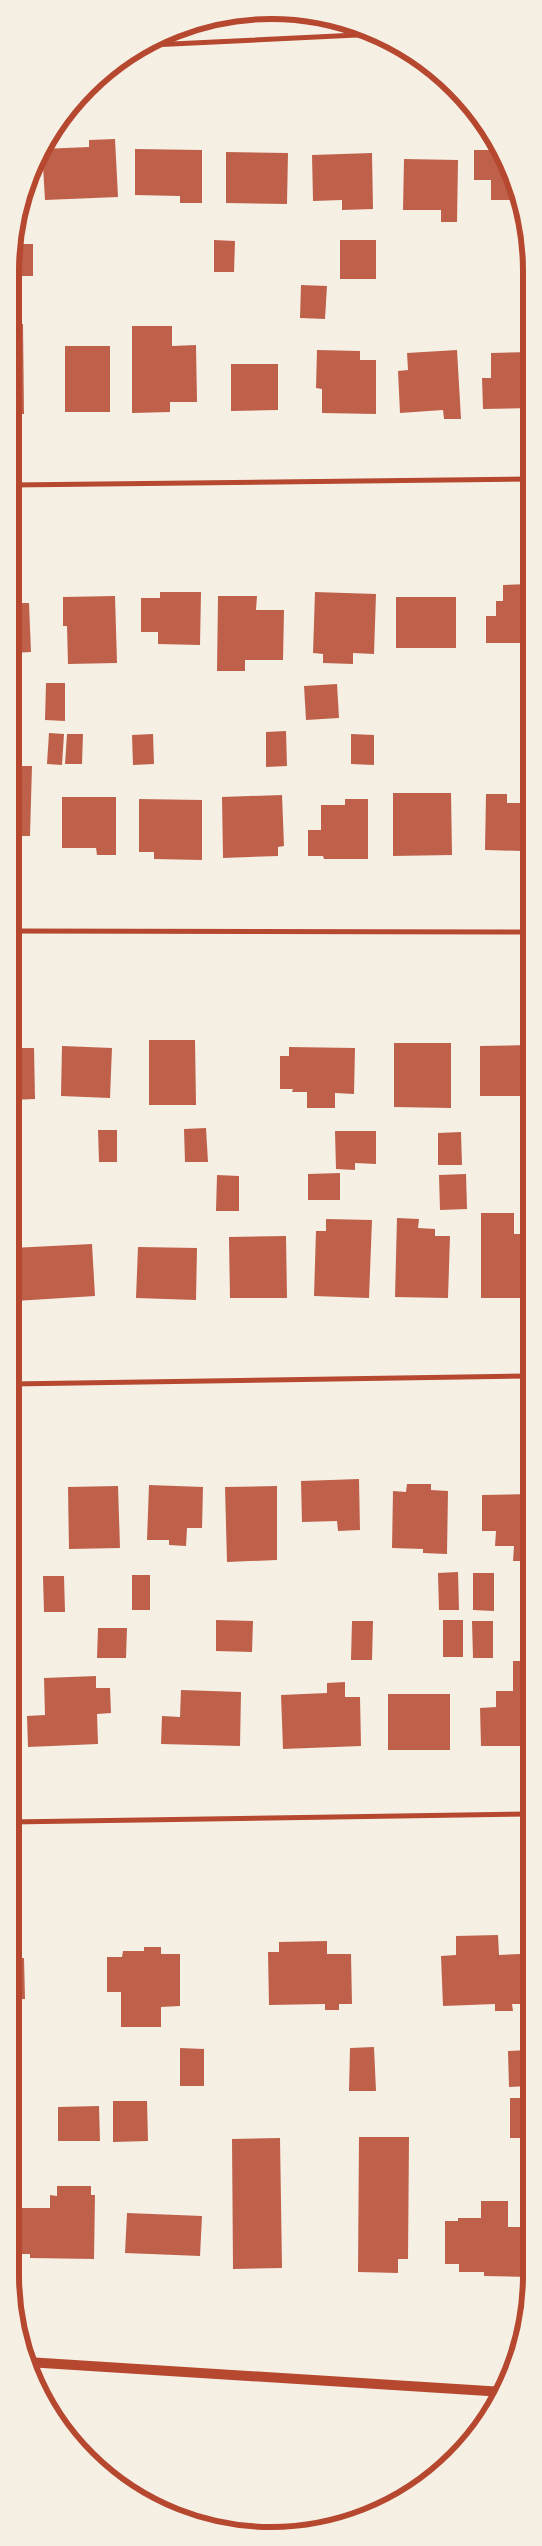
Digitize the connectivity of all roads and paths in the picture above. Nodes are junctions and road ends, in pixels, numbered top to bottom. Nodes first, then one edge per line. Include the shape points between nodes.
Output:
1 (360, 35) edge
2 (160, 45) edge
3 (523, 479) edge
4 (19, 485) edge
5 (19, 931) edge
6 (523, 932) edge
7 (523, 1376) edge
8 (19, 1384) edge
9 (523, 1814) edge
10 (19, 1822) edge
11 (34, 2362) edge
12 (494, 2391) edge

1 - 2 street
3 - 4 street
5 - 6 street
7 - 8 street
9 - 10 street
11 - 12 main road

